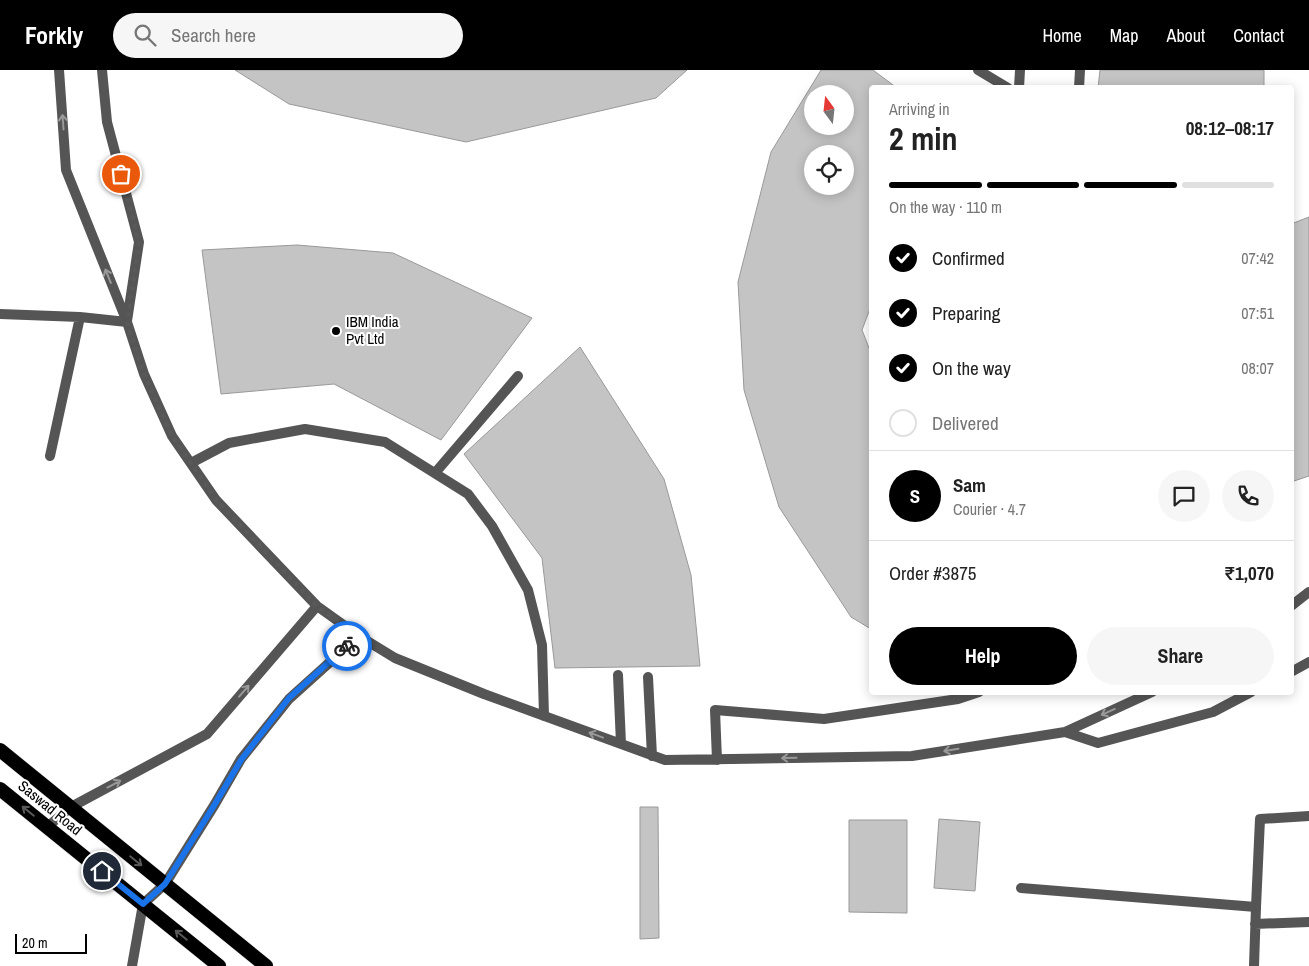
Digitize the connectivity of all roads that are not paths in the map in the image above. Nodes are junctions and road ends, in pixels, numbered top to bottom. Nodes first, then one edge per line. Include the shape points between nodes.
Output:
1 (59, 70) edge
2 (102, 70) edge
3 (978, 70) edge
4 (1020, 70) edge
5 (1080, 70) edge
6 (1003, 85) edge
7 (1018, 85) edge
8 (1079, 85) edge
9 (0, 314) edge
10 (80, 317) junction
11 (127, 322) junction
12 (518, 376) dead end
13 (50, 456) dead end
14 (191, 463) junction
15 (435, 473) junction
16 (1309, 592) edge
17 (1294, 604) edge
18 (317, 606) junction
19 (359, 636) junction
20 (1309, 662) edge
21 (1294, 670) edge
22 (618, 676) dead end
23 (648, 677) dead end
24 (971, 695) edge
25 (1146, 695) edge
26 (1245, 695) edge
27 (544, 716) junction
28 (1066, 732) junction
29 (621, 744) junction
30 (2, 751) edge
31 (652, 756) junction
32 (717, 760) junction
33 (0, 789) edge
34 (71, 807) junction
35 (1309, 816) edge
36 (47, 827) junction
37 (165, 884) junction
38 (1020, 888) dead end
39 (143, 904) junction
40 (1256, 907) junction
41 (1309, 922) edge
42 (1255, 924) junction
43 (132, 966) edge
44 (219, 966) edge
45 (266, 966) edge
46 (1254, 966) edge

11 -> 1 street via 66,170
2 - 11 street via 107,122 139,242
3 - 6 street
4 - 7 street
5 - 8 street
9 - 10 street
10 - 11 street
10 - 13 street
11 - 14 street via 144,374 172,436
12 - 15 street
14 - 15 street via 229,443 305,430 385,442
14 - 18 street via 216,500
15 - 27 street via 468,494 492,526 528,590 542,644
16 - 17 street
18 - 19 street
34 -> 18 street via 207,734
19 - 27 street via 395,658
19 - 37 street via 289,698 241,760
20 - 21 street
22 - 29 street
23 - 31 street
24 - 32 street via 958,700 824,719 715,710
25 -> 28 street
26 - 28 street via 1213,712 1098,743
29 -> 27 street
28 -> 32 street via 912,756
29 - 31 street
30 - 34 highway
31 - 32 street via 665,760
36 -> 33 highway, Saswad Road
34 - 36 street
34 -> 37 highway
35 - 40 street via 1260,819
36 - 39 highway, Saswad Road
37 - 39 street
37 - 45 highway
38 - 40 street
39 - 43 street
44 -> 39 highway, Saswad Road
40 - 42 street
41 - 42 street
42 - 46 street

